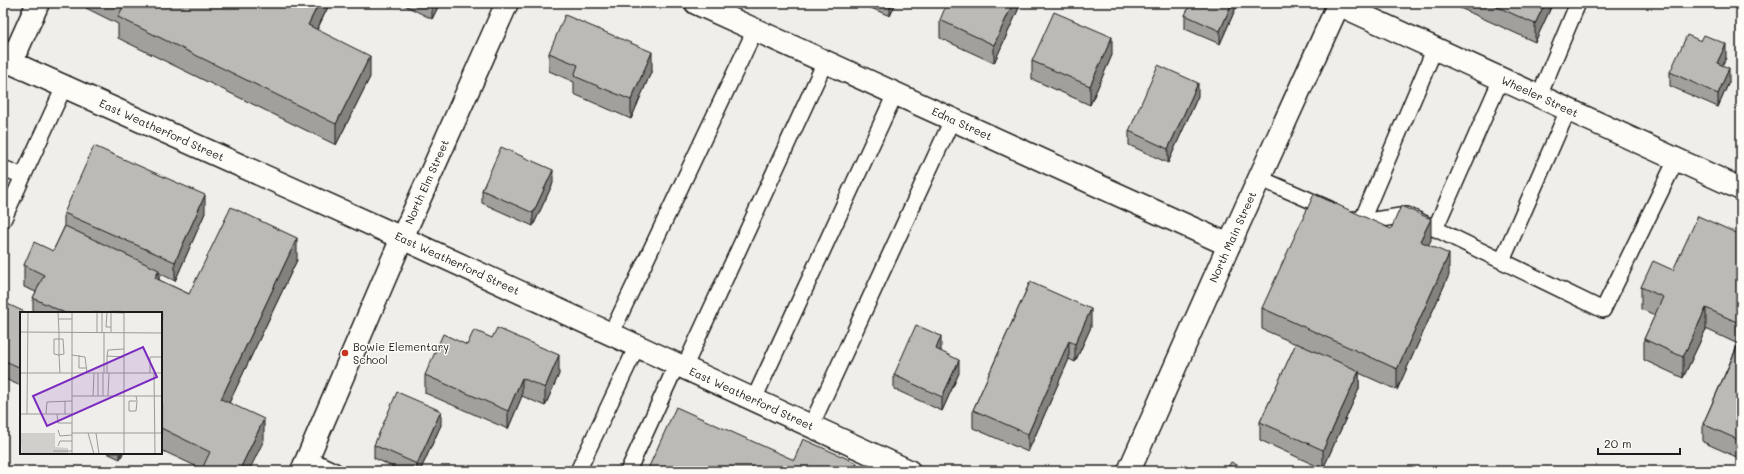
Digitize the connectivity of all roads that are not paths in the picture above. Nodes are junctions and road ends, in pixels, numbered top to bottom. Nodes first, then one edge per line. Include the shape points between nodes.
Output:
1 (38, 3) edge
2 (507, 3) edge
3 (696, 3) edge
4 (1338, 3) edge
5 (1578, 3) edge
6 (755, 30) junction
7 (1435, 48) junction
8 (7, 61) edge
9 (825, 62) junction
10 (1501, 79) junction
11 (64, 87) junction
12 (895, 94) junction
13 (1538, 96) junction
14 (1568, 110) junction
15 (952, 120) junction
16 (1676, 160) junction
17 (3, 168) edge
18 (23, 176) junction
19 (1259, 178) junction
20 (1741, 189) edge
21 (3, 220) edge
22 (1361, 222) junction
23 (1436, 229) junction
24 (402, 238) junction
25 (1229, 245) junction
26 (1502, 261) junction
27 (611, 334) junction
28 (637, 346) junction
29 (681, 366) junction
30 (754, 399) junction
31 (811, 426) junction
32 (305, 465) edge
33 (896, 468) edge
34 (335, 471) edge
35 (578, 471) edge
36 (628, 471) edge
37 (1129, 471) edge

1 - 8 street
2 - 24 street, North Elm Street
3 - 6 street, Edna Street
4 - 7 street, Wheeler Street
4 - 19 street, North Main Street
5 - 13 lane
6 - 9 street, Edna Street
6 - 27 lane
7 - 10 street, Wheeler Street
7 - 22 lane
8 - 11 street, East Weatherford Street
9 - 12 street, Edna Street
9 - 29 lane
10 - 13 street, Wheeler Street
10 - 23 lane
11 - 18 lane
11 - 24 street, East Weatherford Street
12 - 15 street, Edna Street
12 - 30 lane
13 - 14 street, Wheeler Street
14 - 16 street, Wheeler Street
14 - 26 lane
15 - 25 street, Edna Street
15 - 31 lane
16 - 20 street, Wheeler Street
16 - 26 lane via 1603,310
17 - 18 lane
18 - 21 lane
19 - 22 lane
19 - 25 street, North Main Street
22 - 23 lane via 1407,215
23 - 26 lane
24 - 27 street, East Weatherford Street
24 - 32 street, North Elm Street
25 - 37 street, North Main Street
27 - 28 street, East Weatherford Street
28 - 29 street, East Weatherford Street
28 - 35 lane
29 - 30 street, East Weatherford Street
29 - 36 lane
30 - 31 street, East Weatherford Street
31 - 33 street, East Weatherford Street
32 - 34 lane

